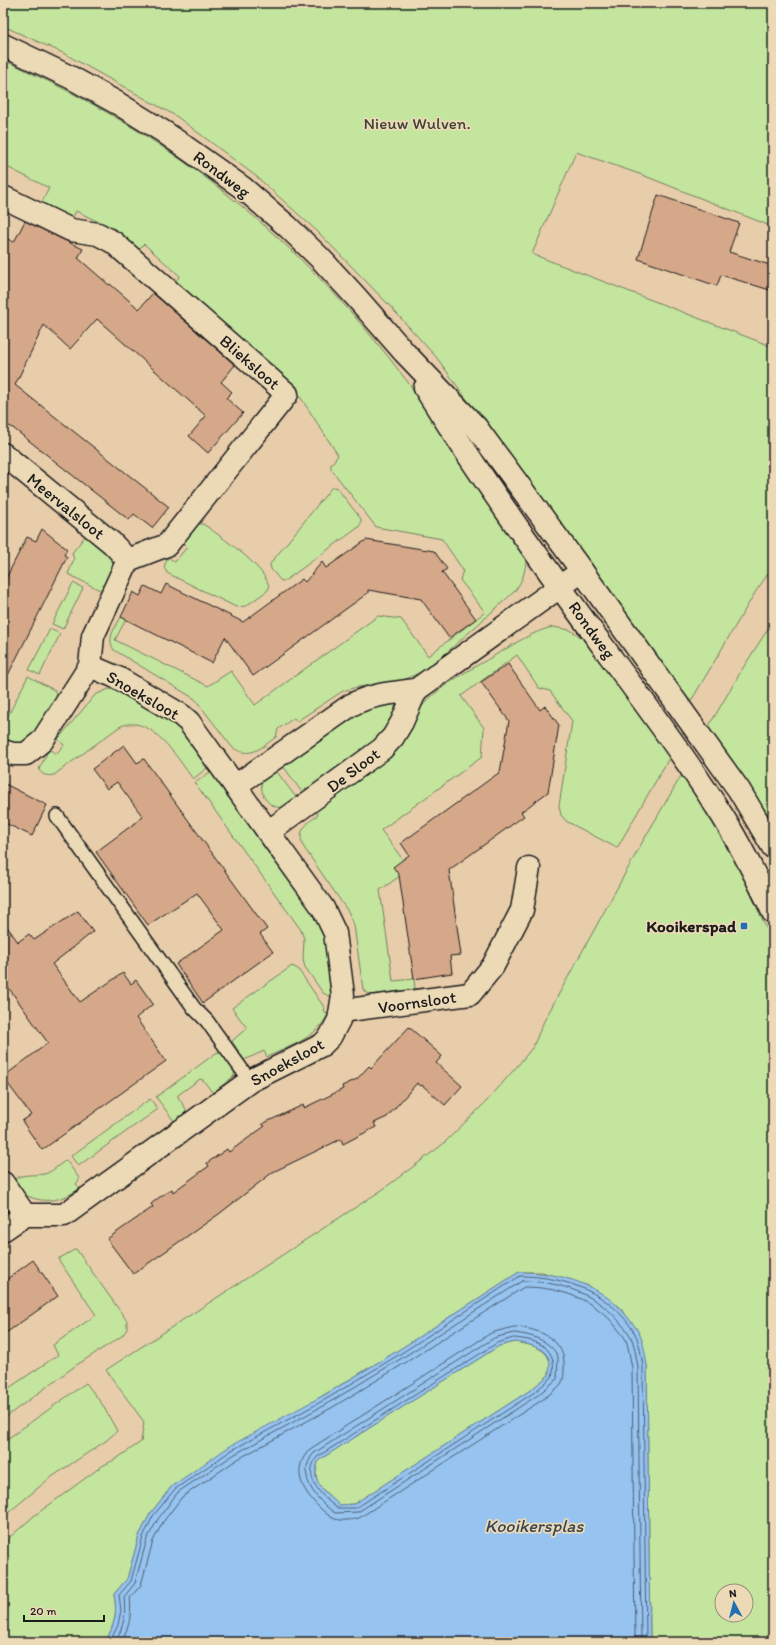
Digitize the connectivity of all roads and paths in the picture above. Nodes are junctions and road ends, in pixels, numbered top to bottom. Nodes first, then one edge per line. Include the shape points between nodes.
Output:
1 (3, 45) edge
2 (3, 196) edge
3 (404, 352) junction
4 (3, 454) edge
5 (128, 560) junction
6 (582, 571) junction
7 (560, 587) junction
8 (90, 666) junction
9 (416, 690) junction
10 (3, 751) edge
11 (236, 786) junction
12 (57, 816) dead end
13 (268, 832) junction
14 (773, 847) edge
15 (529, 868) dead end
16 (773, 912) edge
17 (341, 1011) junction
18 (250, 1082) junction
19 (3, 1183) edge
20 (25, 1215) junction
21 (3, 1230) edge

1 - 3 street, Rondweg via 119,104 170,136 243,188 321,259
2 - 5 street, Blieksloot via 71,230 98,234 113,242 287,394 167,545
3 - 6 street, Rondweg via 476,427
3 - 7 street, Rondweg via 458,441
4 - 5 street, Meervalsloot via 112,543
5 - 8 street via 93,636
6 - 7 street
6 - 14 street, Rondweg via 739,790
7 - 9 street
7 - 16 street, Rondweg via 717,806
8 - 10 street via 42,741 26,754
8 - 11 street, Snoeksloot via 118,678 181,715 189,722
9 - 11 street via 361,699
9 - 13 street, De Sloot via 402,722 382,749
11 - 13 street, Snoeksloot
12 - 18 lane
13 - 17 street, Snoeksloot via 323,908 335,933 343,995
15 - 17 street, Voornsloot via 522,910 493,966 470,994
17 - 18 street, Snoeksloot via 330,1037 322,1045
18 - 20 street, Snoeksloot via 64,1215
19 - 20 street
20 - 21 street

